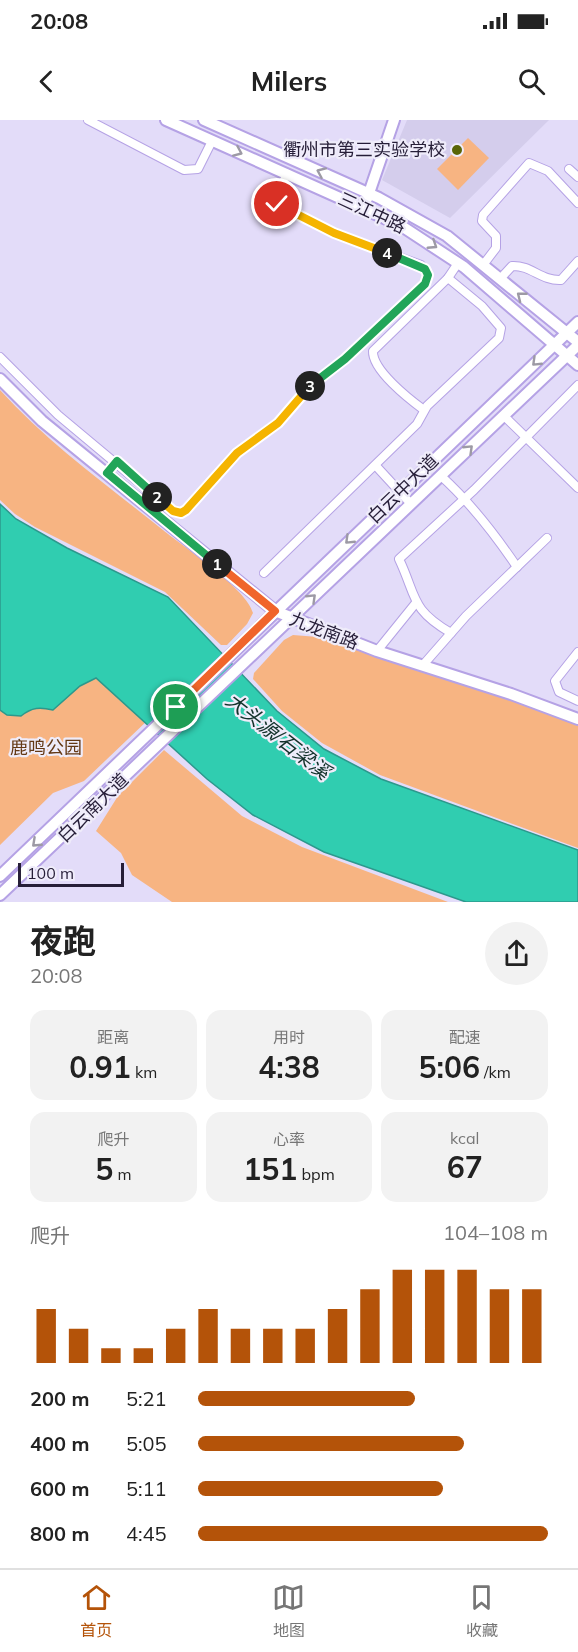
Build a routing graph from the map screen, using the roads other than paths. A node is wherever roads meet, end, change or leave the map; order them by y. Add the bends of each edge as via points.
1 (88, 120) edge
2 (165, 120) edge
3 (204, 120) edge
4 (394, 120) edge
5 (212, 141) junction
6 (569, 169) dead end
7 (288, 174) junction
8 (578, 177) edge
9 (369, 194) junction
10 (578, 203) edge
11 (363, 208) junction
12 (578, 261) edge
13 (458, 263) junction
14 (483, 266) junction
15 (448, 279) junction
16 (500, 279) junction
17 (578, 322) edge
18 (567, 332) junction
19 (555, 344) junction
20 (578, 344) edge
21 (568, 355) junction
22 (0, 357) edge
23 (578, 365) edge
24 (0, 380) edge
25 (578, 385) edge
26 (424, 410) junction
27 (504, 416) junction
28 (526, 438) junction
29 (117, 461) junction
30 (376, 466) junction
31 (107, 473) junction
32 (441, 476) junction
33 (578, 488) edge
34 (400, 492) junction
35 (465, 498) junction
36 (411, 504) junction
37 (547, 538) dead end
38 (517, 567) junction
39 (264, 573) dead end
40 (415, 604) junction
41 (275, 611) junction
42 (291, 618) junction
43 (451, 633) junction
44 (376, 651) junction
45 (578, 652) edge
46 (228, 656) joint
47 (423, 665) junction
48 (239, 667) joint
49 (578, 701) edge
50 (578, 719) edge
51 (0, 876) edge
52 (0, 894) edge

1 - 5 street via 184,170 198,169
2 - 5 main road, 三江中路
9 -> 3 main road, 三江中路
4 - 9 main road
5 -> 7 main road, 三江中路
6 - 8 street
7 - 11 main road, 三江中路
7 - 29 street via 277,191 277,204 334,233 421,265 428,275 425,284 345,359 311,385 278,423 237,453 181,513 173,511
9 - 11 main road
9 - 14 main road, 三江中路 via 447,236
10 - 14 street via 548,171 529,163 483,215 482,221 496,236 496,248
11 -> 13 main road, 三江中路 via 400,225
12 - 16 street via 561,279 548,280 523,265 512,266
13 - 15 street
13 - 19 main road, 三江中路
14 - 16 main road, 三江中路
15 - 26 street via 373,351 372,358 380,369
15 - 26 street via 482,306 501,328 501,334
18 -> 16 main road, 三江中路
17 - 18 main road, 白云中大道
18 - 19 main road, 白云中大道
18 - 20 main road, 三江中路
19 - 21 main road, 三江中路
19 -> 34 main road, 白云中大道
20 - 21 main road, 白云中大道
21 - 23 main road, 三江中路
21 - 27 main road, 白云中大道
22 - 29 street via 58,415
24 - 31 main road, 九龙南路
25 - 28 street
26 - 30 street via 419,422
27 - 28 street
32 -> 27 main road, 白云中大道
28 - 33 street
28 - 35 street
29 - 31 street
30 - 34 street
30 - 39 street
31 - 41 main road, 九龙南路
32 - 35 street
32 - 36 main road, 白云中大道
34 - 36 street
34 -> 41 main road, 白云中大道
35 - 38 street
35 - 40 street via 399,559
42 -> 36 main road, 白云中大道
37 - 38 street
38 - 43 street
40 - 43 street via 435,624
40 - 44 street
41 - 42 main road, 九龙南路
41 - 46 main road, 白云中大道
42 - 44 main road, 九龙南路
42 - 48 main road, 白云中大道
43 - 47 street
44 - 47 main road, 九龙南路
45 - 49 street via 555,681 559,692
46 -> 51 main road, 白云南大道
47 - 50 main road, 九龙南路
48 - 52 main road, 白云南大道

